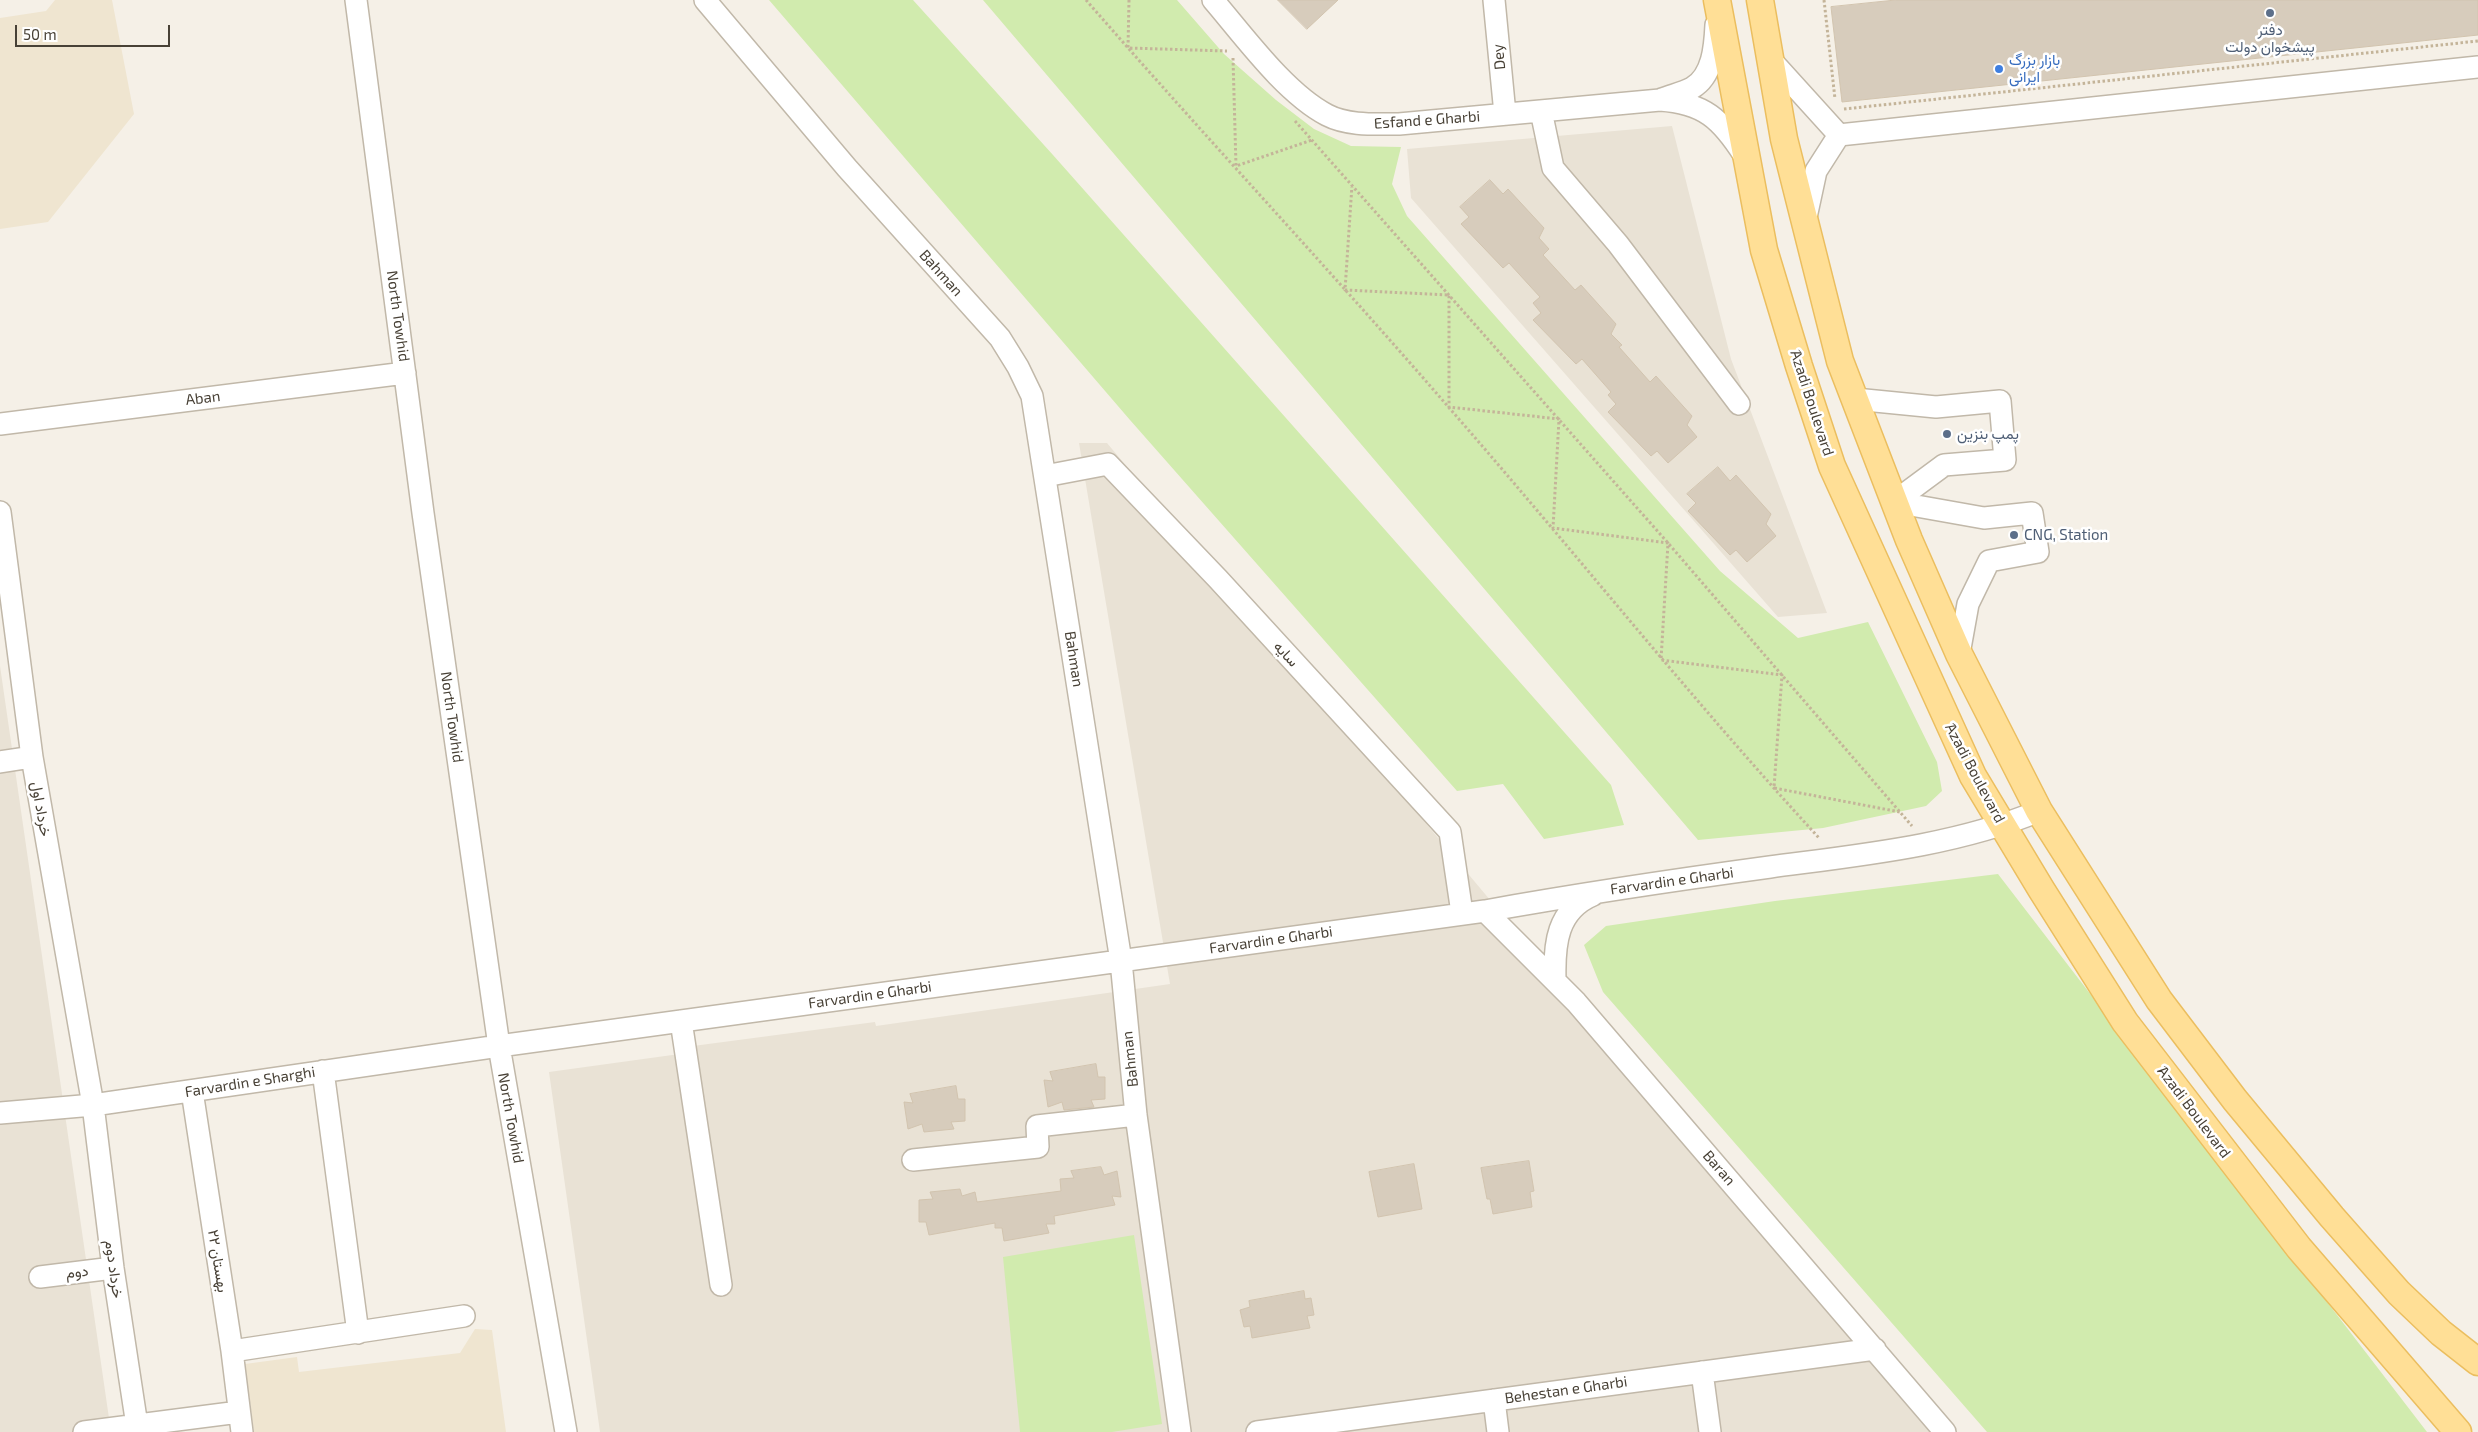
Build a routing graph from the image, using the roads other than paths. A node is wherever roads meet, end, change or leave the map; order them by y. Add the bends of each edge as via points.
1 (356, 0) edge
2 (705, 0) edge
3 (1213, 0) edge
4 (1494, 0) edge
5 (1760, 0) edge
6 (1717, 4) edge
7 (1771, 60) junction
8 (2478, 67) edge
9 (1660, 100) junction
10 (1541, 111) junction
11 (1505, 114) junction
12 (1839, 135) junction
13 (1748, 163) junction
14 (1805, 224) junction
15 (405, 373) junction
16 (1855, 399) junction
17 (1739, 404) dead end
18 (0, 424) edge
19 (1045, 476) junction
20 (1894, 502) junction
21 (0, 512) edge
22 (1960, 654) junction
23 (32, 758) junction
24 (0, 762) edge
25 (2024, 780) junction
26 (1990, 802) junction
27 (2046, 821) junction
28 (2003, 826) junction
29 (2016, 848) junction
30 (1608, 890) junction
31 (1485, 911) junction
32 (1462, 913) junction
33 (1121, 961) junction
34 (1555, 979) junction
35 (682, 1021) junction
36 (499, 1046) junction
37 (323, 1071) junction
38 (192, 1091) junction
39 (93, 1105) junction
40 (0, 1113) edge
41 (1136, 1115) junction
42 (913, 1160) dead end
43 (113, 1268) junction
44 (40, 1277) dead end
45 (721, 1285) dead end
46 (464, 1316) dead end
47 (358, 1333) junction
48 (1876, 1349) junction
49 (232, 1351) junction
50 (2478, 1362) edge
51 (1702, 1372) junction
52 (1494, 1400) junction
53 (241, 1422) edge
54 (138, 1428) edge
55 (84, 1432) edge
56 (566, 1432) edge
57 (1180, 1432) edge
58 (1257, 1432) edge
59 (1498, 1432) edge
60 (1710, 1432) edge
61 (1945, 1432) edge
62 (2458, 1432) edge

1 - 15 street, North Towhid
2 - 19 street, Bahman via 847,168 1000,338 1032,396
3 - 11 street, Esfand e Gharbi via 1288,85 1328,116 1367,124 1399,124
4 - 11 street, Dey
5 - 7 main road
6 - 9 street via 1710,66 1693,88
6 - 13 main road, َAzadi Boulevard
7 - 12 street
7 - 14 main road via 1784,139
8 - 12 street
9 - 10 street, Esfand e Gharbi
9 - 13 street via 1694,105 1707,112 1730,134
10 - 11 street, Esfand e Gharbi
10 - 17 street via 1554,168 1618,244
12 - 14 street via 1816,171
13 - 26 main road, َAzadi Boulevard via 1764,250 1832,466 1973,776
14 - 16 main road via 1840,361
15 - 18 street, Aban
15 - 36 street, North Towhid
16 - 20 main road
16 - 20 street via 1936,407 2000,402 2005,460 1944,465
19 - 32 street, سایه via 1108,464 1218,579 1450,832
19 - 33 street, Bahman
20 - 22 main road
20 - 22 street via 1984,518 2032,512 2038,552 1989,560 1968,604
21 - 23 street, خرداد اول
22 - 25 main road
23 - 24 street
23 - 39 street, خرداد اول
25 - 26 main road via 2018,794 2005,802
25 - 27 main road
26 - 28 main road, َAzadi Boulevard
27 - 28 street, Farvardin e Gharbi
27 - 29 main road via 2038,832
27 - 50 main road via 2159,1000 2235,1100 2398,1292 2441,1333
28 - 29 main road, َAzadi Boulevard
28 - 30 street, Farvardin e Gharbi via 1926,844
29 - 62 main road, َAzadi Boulevard via 2125,1022 2298,1248
30 - 31 street, Farvardin e Gharbi
30 - 34 street via 1573,906 1565,918 1554,954
31 - 32 street, Farvardin e Gharbi
31 - 34 street, ‌‌Baran
32 - 33 street, Farvardin e Gharbi
33 - 35 street, Farvardin e Gharbi
33 - 41 street, Bahman
34 - 48 street, ‌‌Baran
35 - 36 street, Farvardin e Gharbi
35 - 45 street
36 - 37 street, Farvardin e Sharghi
36 - 56 street, North Towhid
37 - 38 street, Farvardin e Sharghi
37 - 47 street
38 - 39 street, Farvardin e Sharghi
38 - 49 street, بهستان ۲۲
39 - 40 street, Farvardin e Sharghi
39 - 43 street, خرداد دوم
41 - 42 street via 1037,1126 1038,1147
41 - 57 street, Bahman
43 - 44 street, دوم
43 - 54 street, خرداد دوم
46 - 47 street
47 - 49 street
48 - 51 street, Behestan e Gharbi
48 - 61 street, ‌‌Baran
49 - 53 street, بهستان ۲۲
51 - 52 street, Behestan e Gharbi
51 - 60 street
52 - 58 street, Behestan e Gharbi
52 - 59 street
53 - 54 street
54 - 55 street

